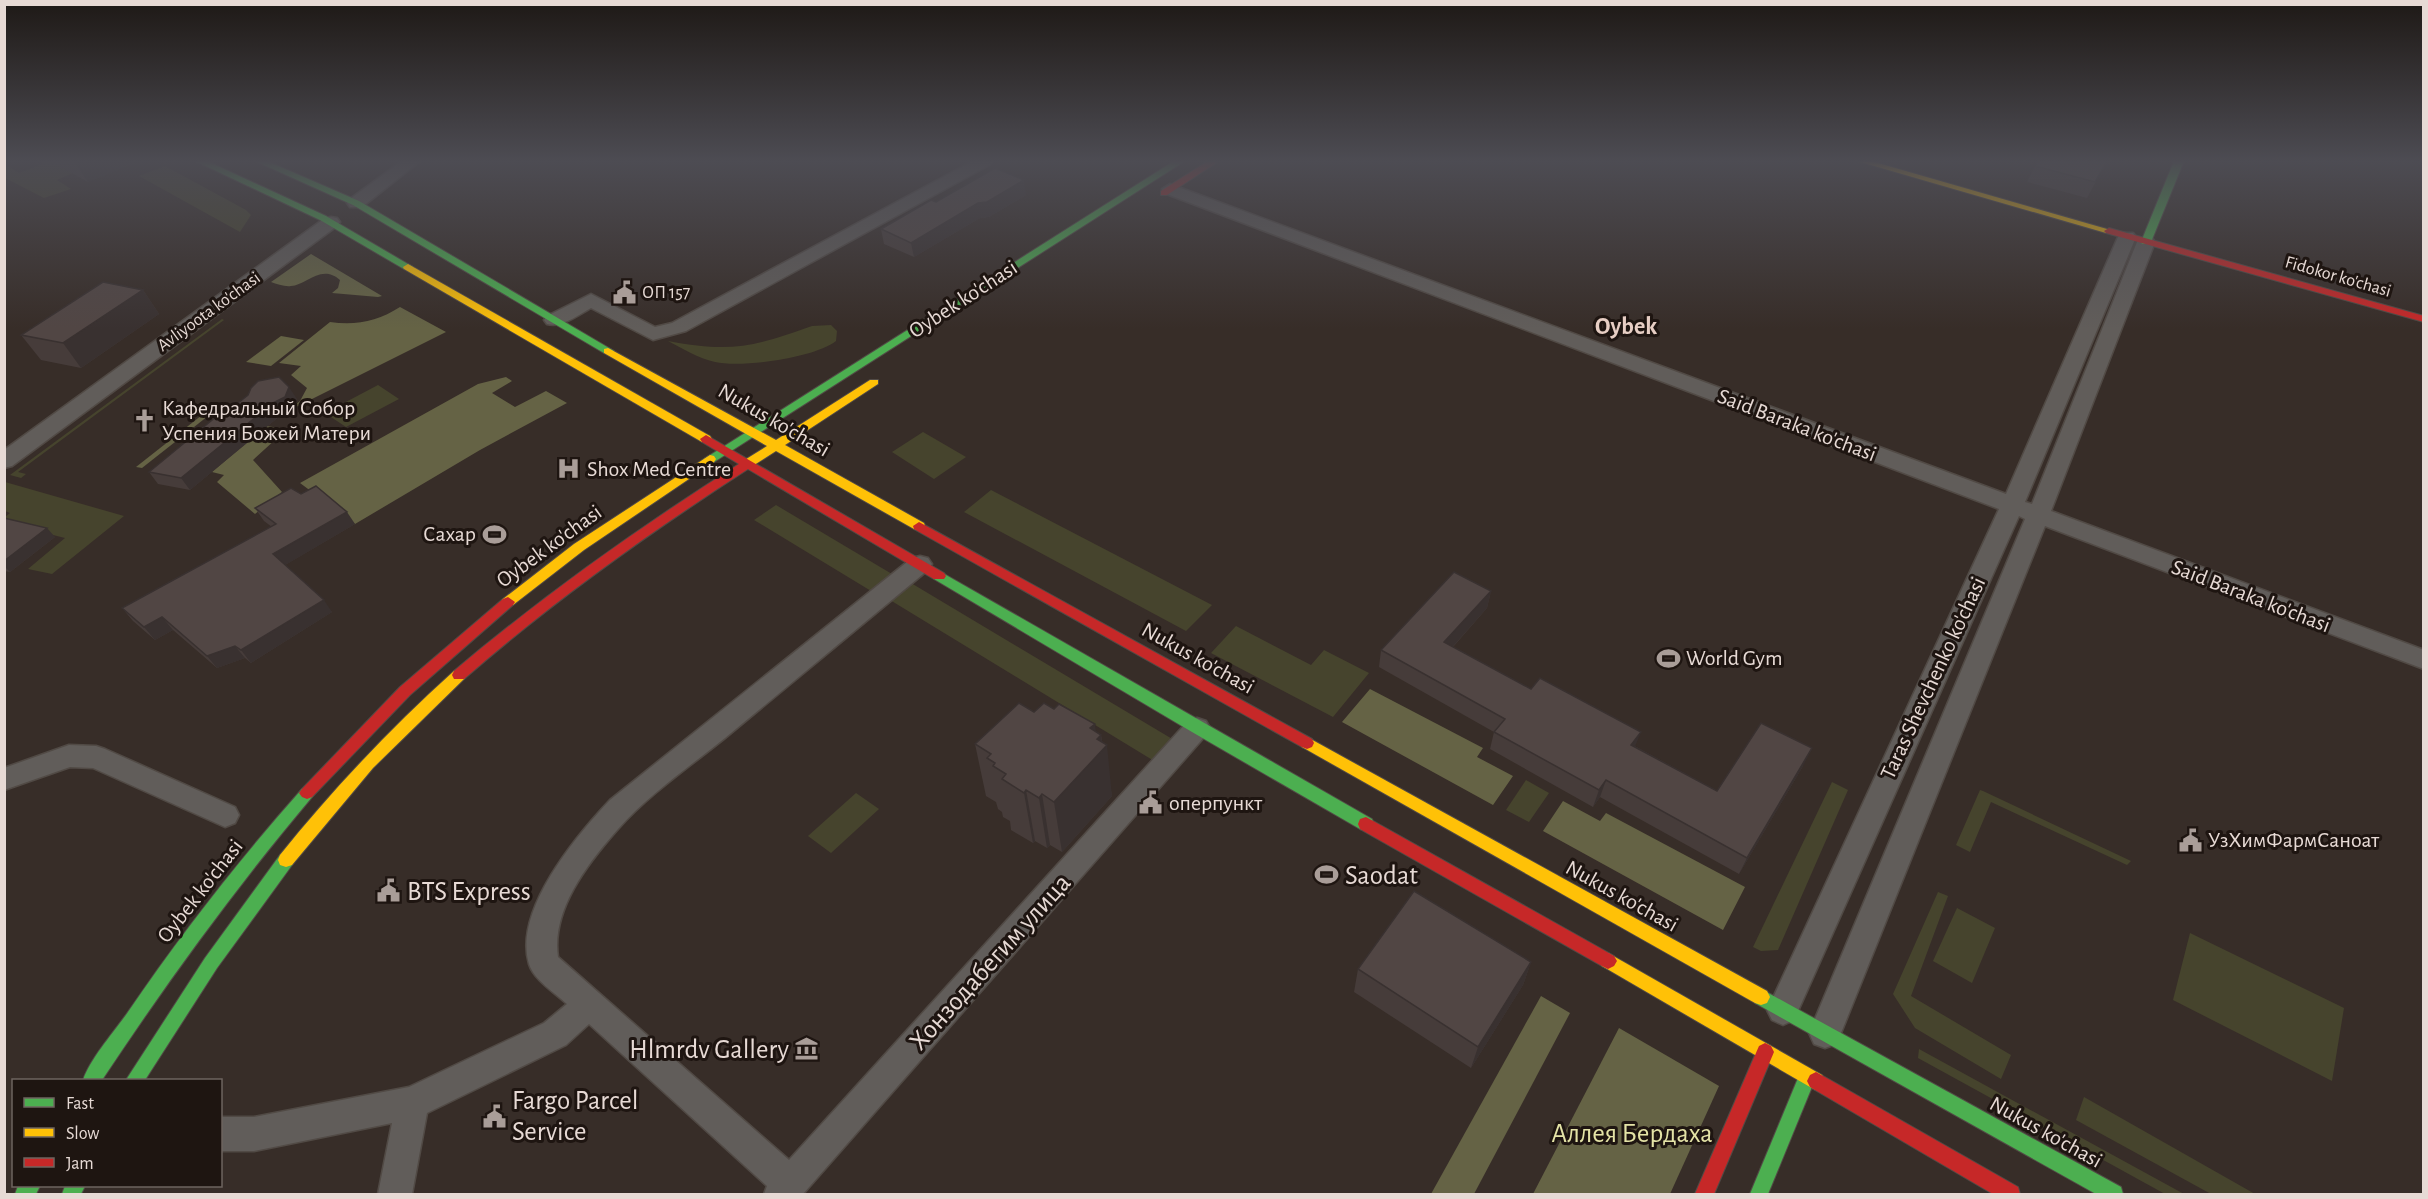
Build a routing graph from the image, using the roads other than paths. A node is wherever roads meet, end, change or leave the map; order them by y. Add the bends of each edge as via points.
1 (320, 217) edge
2 (331, 217) edge
3 (379, 217) edge
4 (882, 217) edge
5 (1092, 217) edge
6 (1244, 217) edge
7 (2080, 217) edge
8 (2086, 217) edge
9 (2147, 217) edge
10 (327, 220) junction
11 (2138, 232) junction
12 (2424, 309) edge
13 (2424, 319) edge
14 (554, 320) junction
15 (889, 372) dead end
16 (753, 432) junction
17 (777, 445) junction
18 (4, 449) edge
19 (724, 450) junction
20 (4, 461) edge
21 (748, 464) junction
22 (2012, 506) junction
23 (2038, 516) junction
24 (920, 564) junction
25 (2424, 660) edge
26 (1197, 728) junction
27 (4, 779) edge
28 (225, 815) dead end
29 (589, 1005) junction
30 (1781, 1015) junction
31 (1823, 1039) junction
32 (1767, 1047) junction
33 (1809, 1072) junction
34 (93, 1079) edge
35 (136, 1079) edge
36 (412, 1103) junction
37 (222, 1134) edge
38 (785, 1189) edge
39 (395, 1194) edge
40 (1704, 1194) edge
41 (1759, 1194) edge
42 (2011, 1194) edge
43 (2114, 1194) edge

1 - 10 main road
2 - 10 main road, Avliyoota ko'chasi
3 - 14 main road, Nukus ko'chasi
4 - 14 street via 679,327 653,334 591,300
5 - 16 main road, Oybek ko'chasi
6 - 22 street, Said Baraka ko'chasi
7 - 11 main road, Fidokor ko'chasi
8 - 11 main road, Fidokor ko'chasi
9 - 11 main road, Taras Shevchenko ko'chasi
10 - 18 street, Avliyoota ko'chasi
10 - 19 main road
10 - 20 street, Avliyoota ko'chasi
11 - 12 main road, Fidokor ko'chasi
11 - 13 main road, Fidokor ko'chasi
11 - 22 street, Taras Shevchenko ko'chasi
11 - 23 street, Taras Shevchenko ko'chasi
14 - 16 main road, Nukus ko'chasi
15 - 17 main road, Oybek ko'chasi
16 - 17 main road, Nukus ko'chasi
16 - 19 main road, Oybek ko'chasi
17 - 21 main road, Oybek ko'chasi
17 - 30 main road, Nukus ko'chasi
19 - 21 main road
19 - 34 main road, Oybek ko'chasi via 526,587 396,699 287,815 216,902
21 - 24 main road
21 - 35 main road, Oybek ko'chasi via 533,613 447,685 385,745 317,821 249,907
22 - 23 street, Said Baraka ko'chasi
22 - 30 street, Taras Shevchenko ko'chasi
23 - 25 street, Said Baraka ko'chasi
23 - 31 street, Taras Shevchenko ko'chasi
24 - 26 main road
24 - 29 street via 600,828 563,884 540,941 544,964
26 - 32 main road
26 - 38 street, Хонзодабегим улица
27 - 28 street via 69,756 96,757
29 - 36 street via 555,1034
29 - 38 street
30 - 31 main road, Nukus ko'chasi
31 - 43 main road, Nukus ko'chasi
32 - 33 main road
32 - 40 main road
33 - 41 main road
33 - 42 main road
36 - 37 street via 254,1134
36 - 39 street

